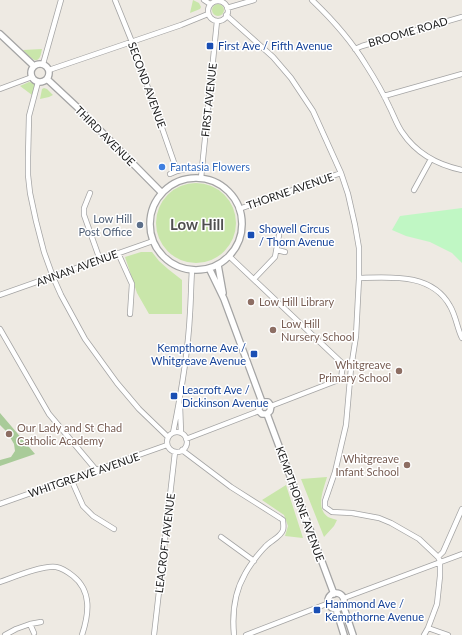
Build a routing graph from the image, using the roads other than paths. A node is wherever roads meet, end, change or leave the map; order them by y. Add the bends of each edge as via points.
1 (61, 0) edge
2 (115, 0) edge
3 (204, 0) edge
4 (254, 0) edge
5 (312, 0) edge
6 (218, 1) edge
7 (210, 4) junction
8 (227, 8) junction
9 (208, 14) junction
10 (226, 15) junction
11 (462, 17) edge
12 (217, 21) junction
13 (0, 34) edge
14 (132, 42) junction
15 (355, 49) junction
16 (43, 64) junction
17 (34, 66) junction
18 (49, 70) junction
19 (462, 74) edge
20 (32, 77) junction
21 (47, 80) junction
22 (38, 82) junction
23 (0, 89) edge
24 (384, 96) junction
25 (431, 160) junction
26 (185, 169) dead end
27 (462, 170) edge
28 (178, 171) junction
29 (341, 173) junction
30 (170, 174) dead end
31 (201, 178) junction
32 (414, 190) dead end
33 (90, 193) dead end
34 (162, 193) junction
35 (239, 209) junction
36 (280, 235) dead end
37 (153, 241) junction
38 (277, 250) junction
39 (285, 252) dead end
40 (118, 254) junction
41 (229, 256) junction
42 (100, 260) junction
43 (218, 265) junction
44 (209, 268) junction
45 (192, 270) junction
46 (53, 277) junction
47 (359, 278) junction
48 (254, 279) junction
49 (0, 295) edge
50 (224, 299) junction
51 (130, 314) dead end
52 (0, 329) edge
53 (462, 338) edge
54 (343, 364) junction
55 (351, 368) junction
56 (350, 379) junction
57 (341, 380) junction
58 (180, 397) junction
59 (262, 402) junction
60 (271, 406) junction
61 (259, 411) junction
62 (267, 414) junction
63 (173, 433) junction
64 (181, 433) junction
65 (168, 437) junction
66 (186, 439) junction
67 (168, 445) junction
68 (182, 450) junction
69 (175, 452) junction
70 (97, 471) junction
71 (71, 479) junction
72 (0, 504) edge
73 (462, 509) edge
74 (114, 529) dead end
75 (221, 537) dead end
76 (462, 554) edge
77 (439, 559) junction
78 (254, 561) junction
79 (0, 582) edge
80 (334, 594) junction
81 (344, 598) junction
82 (328, 603) junction
83 (343, 605) junction
84 (336, 609) junction
85 (42, 622) dead end
86 (30, 624) junction
87 (428, 628) junction
88 (34, 633) dead end
89 (5, 635) edge
90 (82, 635) edge
91 (154, 635) edge
92 (234, 635) edge
93 (246, 635) edge
94 (344, 635) edge
95 (353, 635) edge
96 (424, 635) edge
97 (448, 635) edge

1 - 16 street
2 - 14 street, SECOND AVENUE
3 - 7 street
4 - 8 street
5 - 15 street via 341,29
6 - 7 street
6 - 8 street
7 - 9 street
8 - 10 street
9 - 12 street
9 - 14 street
10 - 12 street
10 - 29 street via 274,57 291,78 313,111
11 - 15 street, BROOME ROAD
12 - 31 street, FIRST AVENUE
13 - 17 street
14 - 18 street
14 - 28 street, SECOND AVENUE
15 - 24 street
16 - 17 street
16 - 18 street
17 - 20 street via 31,71
18 - 21 street
19 - 24 street
20 - 22 street
20 - 23 street
21 - 22 street
21 - 34 street, THIRD AVENUE
22 - 46 street via 29,116 28,175 36,221
24 - 25 street via 401,131 413,146
25 - 27 street
25 - 32 street
26 - 28 street
28 - 30 street
29 - 35 street, THORNE AVENUE
29 - 47 street via 359,248
31 - 34 street via 190,178 172,184
31 - 35 street via 216,182 227,190
33 - 42 street via 84,215
34 - 37 street via 151,213
35 - 41 street via 242,231 238,244
36 - 38 street
37 - 40 street, ANNAN AVENUE
37 - 45 street via 170,262
38 - 39 street
38 - 48 street via 273,260
40 - 42 street, ANNAN AVENUE
40 - 51 street via 132,284
41 - 43 street
41 - 48 street
42 - 46 street, ANNAN AVENUE
43 - 44 street
43 - 50 street
44 - 45 street
44 - 50 street
45 - 58 street via 190,314
46 - 49 street, ANNAN AVENUE
46 - 65 street via 85,339 134,404
47 - 53 street via 409,278 431,286 451,307
47 - 55 street via 356,336
48 - 54 street
50 - 59 street
52 - 70 street via 50,414
54 - 55 street
54 - 57 street
55 - 56 street
56 - 57 street
56 - 77 street via 346,425 325,507 332,512 364,515 391,523 419,539
57 - 60 street
58 - 63 street
58 - 64 street
59 - 60 street via 268,402
59 - 61 street
60 - 62 street
61 - 62 street
61 - 66 street
62 - 80 street, KEMPTHORNE AVENUE
63 - 64 street
63 - 65 street
64 - 66 street
65 - 67 street
66 - 68 street via 186,446
67 - 69 street via 170,450
67 - 70 street, WHITGREAVE AVENUE
68 - 69 street
68 - 78 street via 231,487 283,520 280,534 264,547
69 - 91 street, LEACROFT AVENUE
70 - 71 street, WHITGREAVE AVENUE
71 - 72 street, WHITGREAVE AVENUE
71 - 74 street via 83,506 93,516
73 - 77 street
75 - 78 street
76 - 77 street
77 - 81 street
77 - 87 street via 437,604
78 - 92 street via 245,573 235,600
79 - 90 street via 41,569 56,567 68,572 83,587 87,599
80 - 81 street
80 - 82 street via 330,596
81 - 83 street
82 - 84 street
82 - 93 street
83 - 84 street
83 - 95 street
84 - 94 street
85 - 86 street
86 - 88 street
86 - 89 street
87 - 96 street
87 - 97 street

